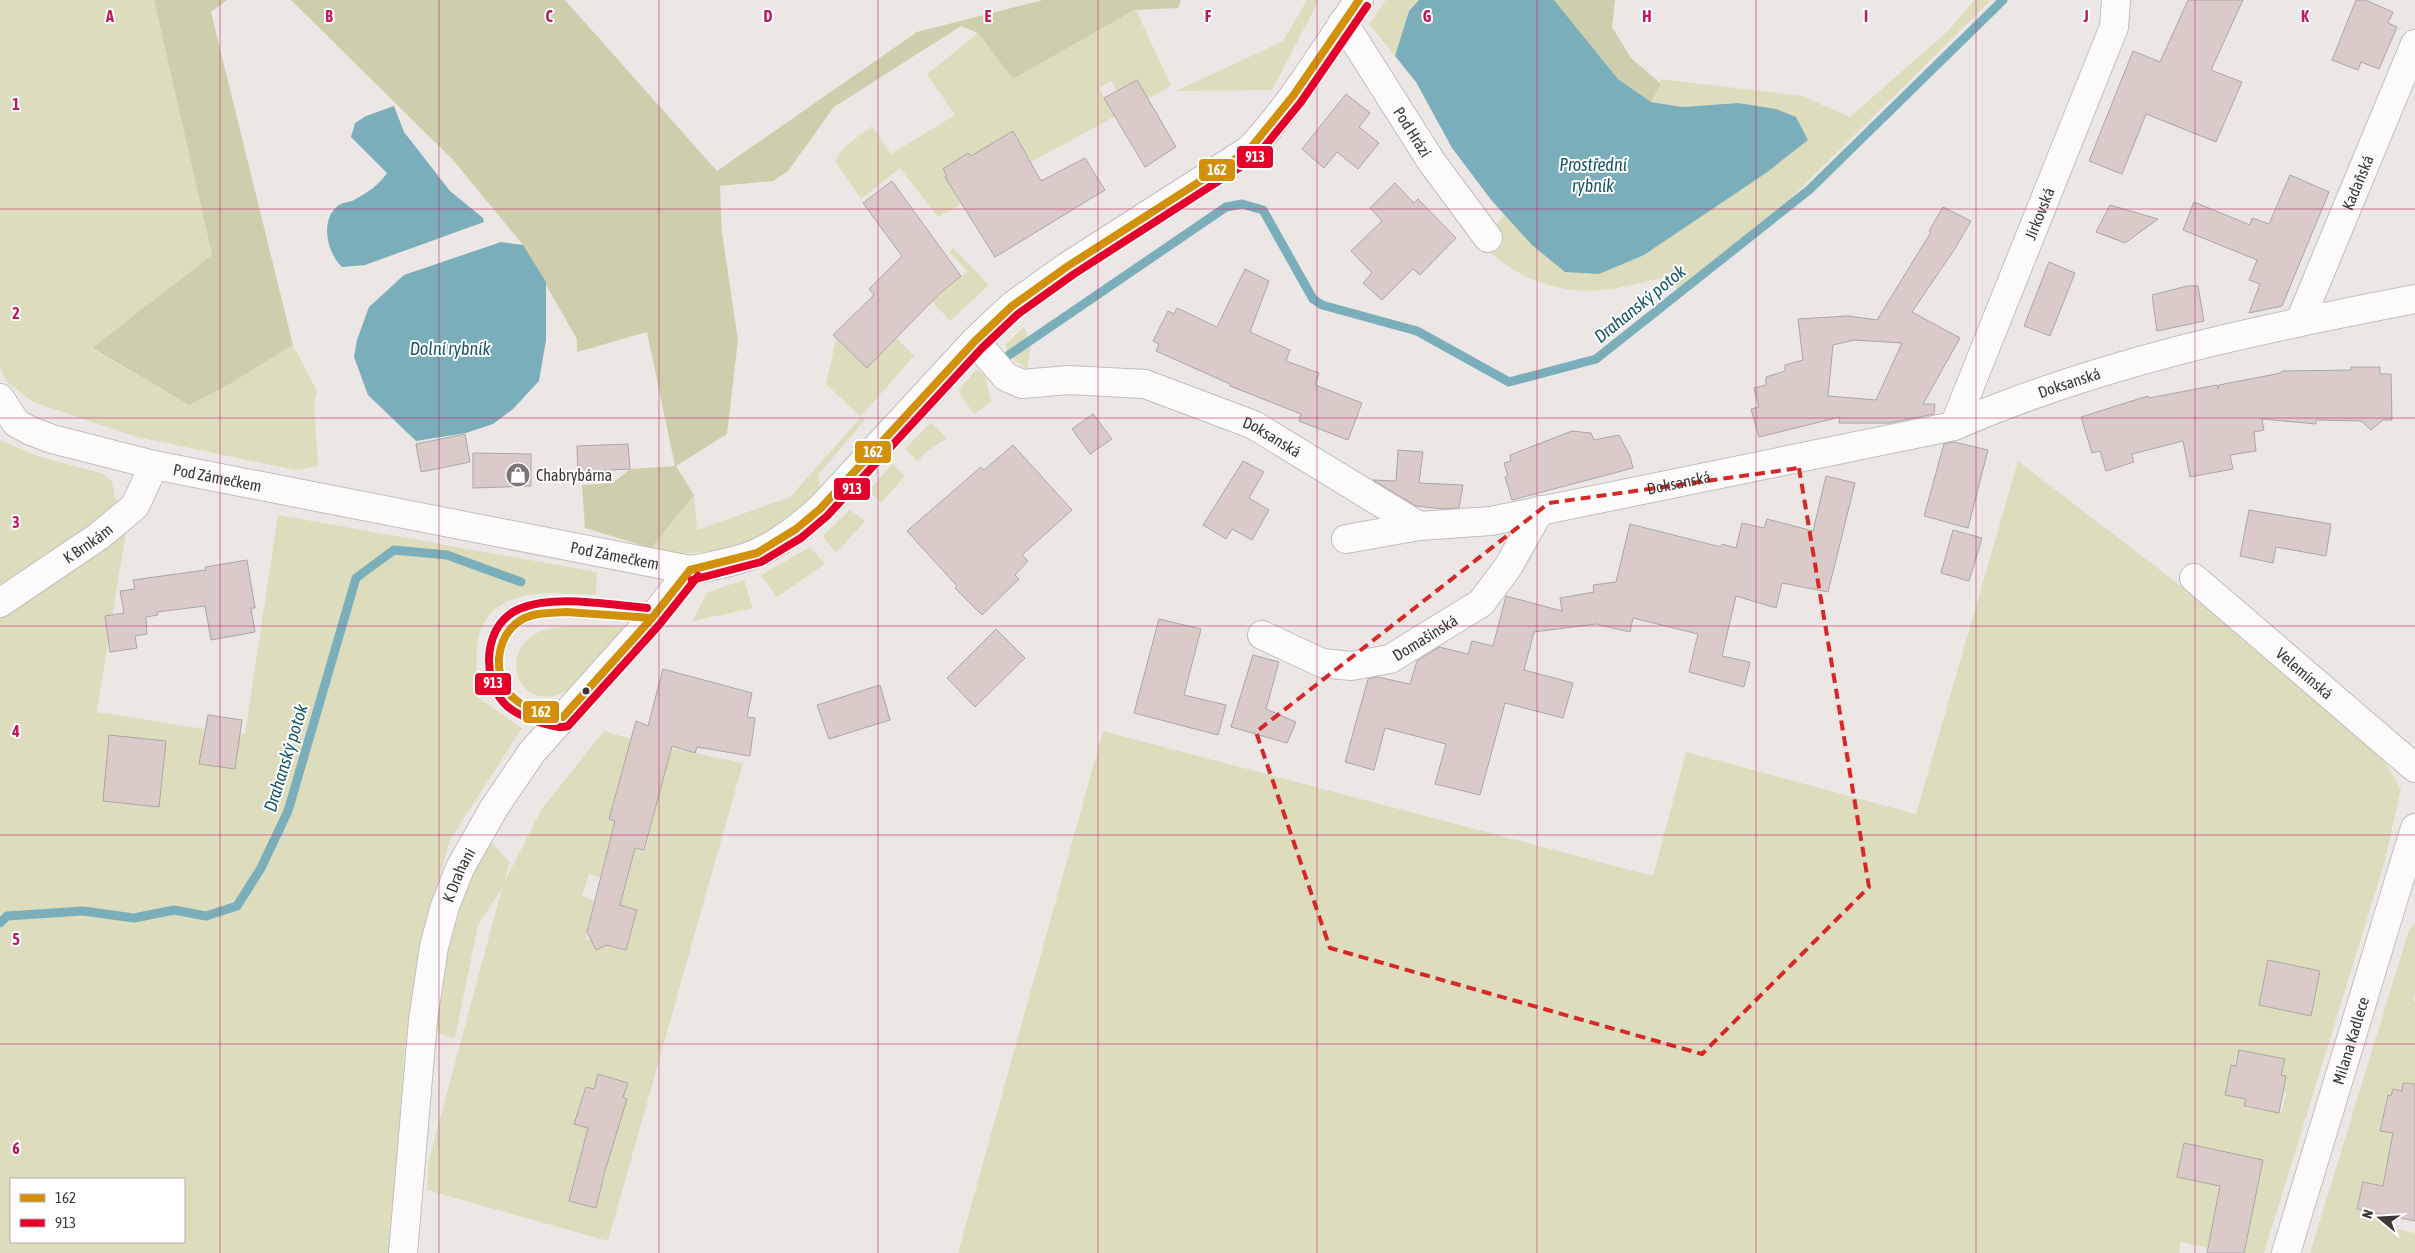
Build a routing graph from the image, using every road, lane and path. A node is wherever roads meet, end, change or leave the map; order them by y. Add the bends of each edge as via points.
1 (1359, 0) edge
2 (2116, 0) edge
3 (1343, 22) junction
4 (2415, 44) edge
5 (1488, 238) dead end
6 (2415, 299) edge
7 (2300, 321) junction
8 (975, 341) junction
9 (0, 398) edge
10 (1954, 426) junction
11 (154, 465) junction
12 (1540, 510) junction
13 (1419, 526) junction
14 (1346, 539) dead end
15 (690, 570) junction
16 (2194, 578) dead end
17 (0, 603) edge
18 (1262, 635) dead end
19 (2415, 768) edge
20 (2415, 828) edge
21 (2406, 894) edge
22 (403, 1253) edge
23 (2286, 1253) edge

1 - 3 street, Pod Zámečkem
2 - 10 street, Jirkovská via 2114,26
3 - 5 street, Pod Hrází via 1431,161
3 - 8 street, Pod Zámečkem via 1304,83 1249,150 1068,266 1012,306
4 - 7 street, Kadaňská
6 - 7 street, Doksanská
7 - 10 street, Doksanská via 2116,366
8 - 13 street, Doksanská via 1006,377 1022,384 1069,380 1145,384 1254,425
8 - 15 street, Pod Zámečkem via 820,509 796,530 757,553
9 - 11 street, Pod Zámečkem via 16,422 31,432
10 - 12 street, Doksanská
11 - 15 street, Pod Zámečkem
11 - 17 street, K Brnkám via 135,506 99,536
12 - 13 street, Doksanská via 1491,520
12 - 18 street, Domašínská via 1508,568 1481,603 1390,659 1351,666 1322,663
13 - 14 street
15 - 22 street, K Drahani via 652,618 532,752 494,808 460,868 434,947 425,1011
16 - 19 street, Velemínská
20 - 21 street, Milana Kadlece
21 - 23 street, Milana Kadlece

